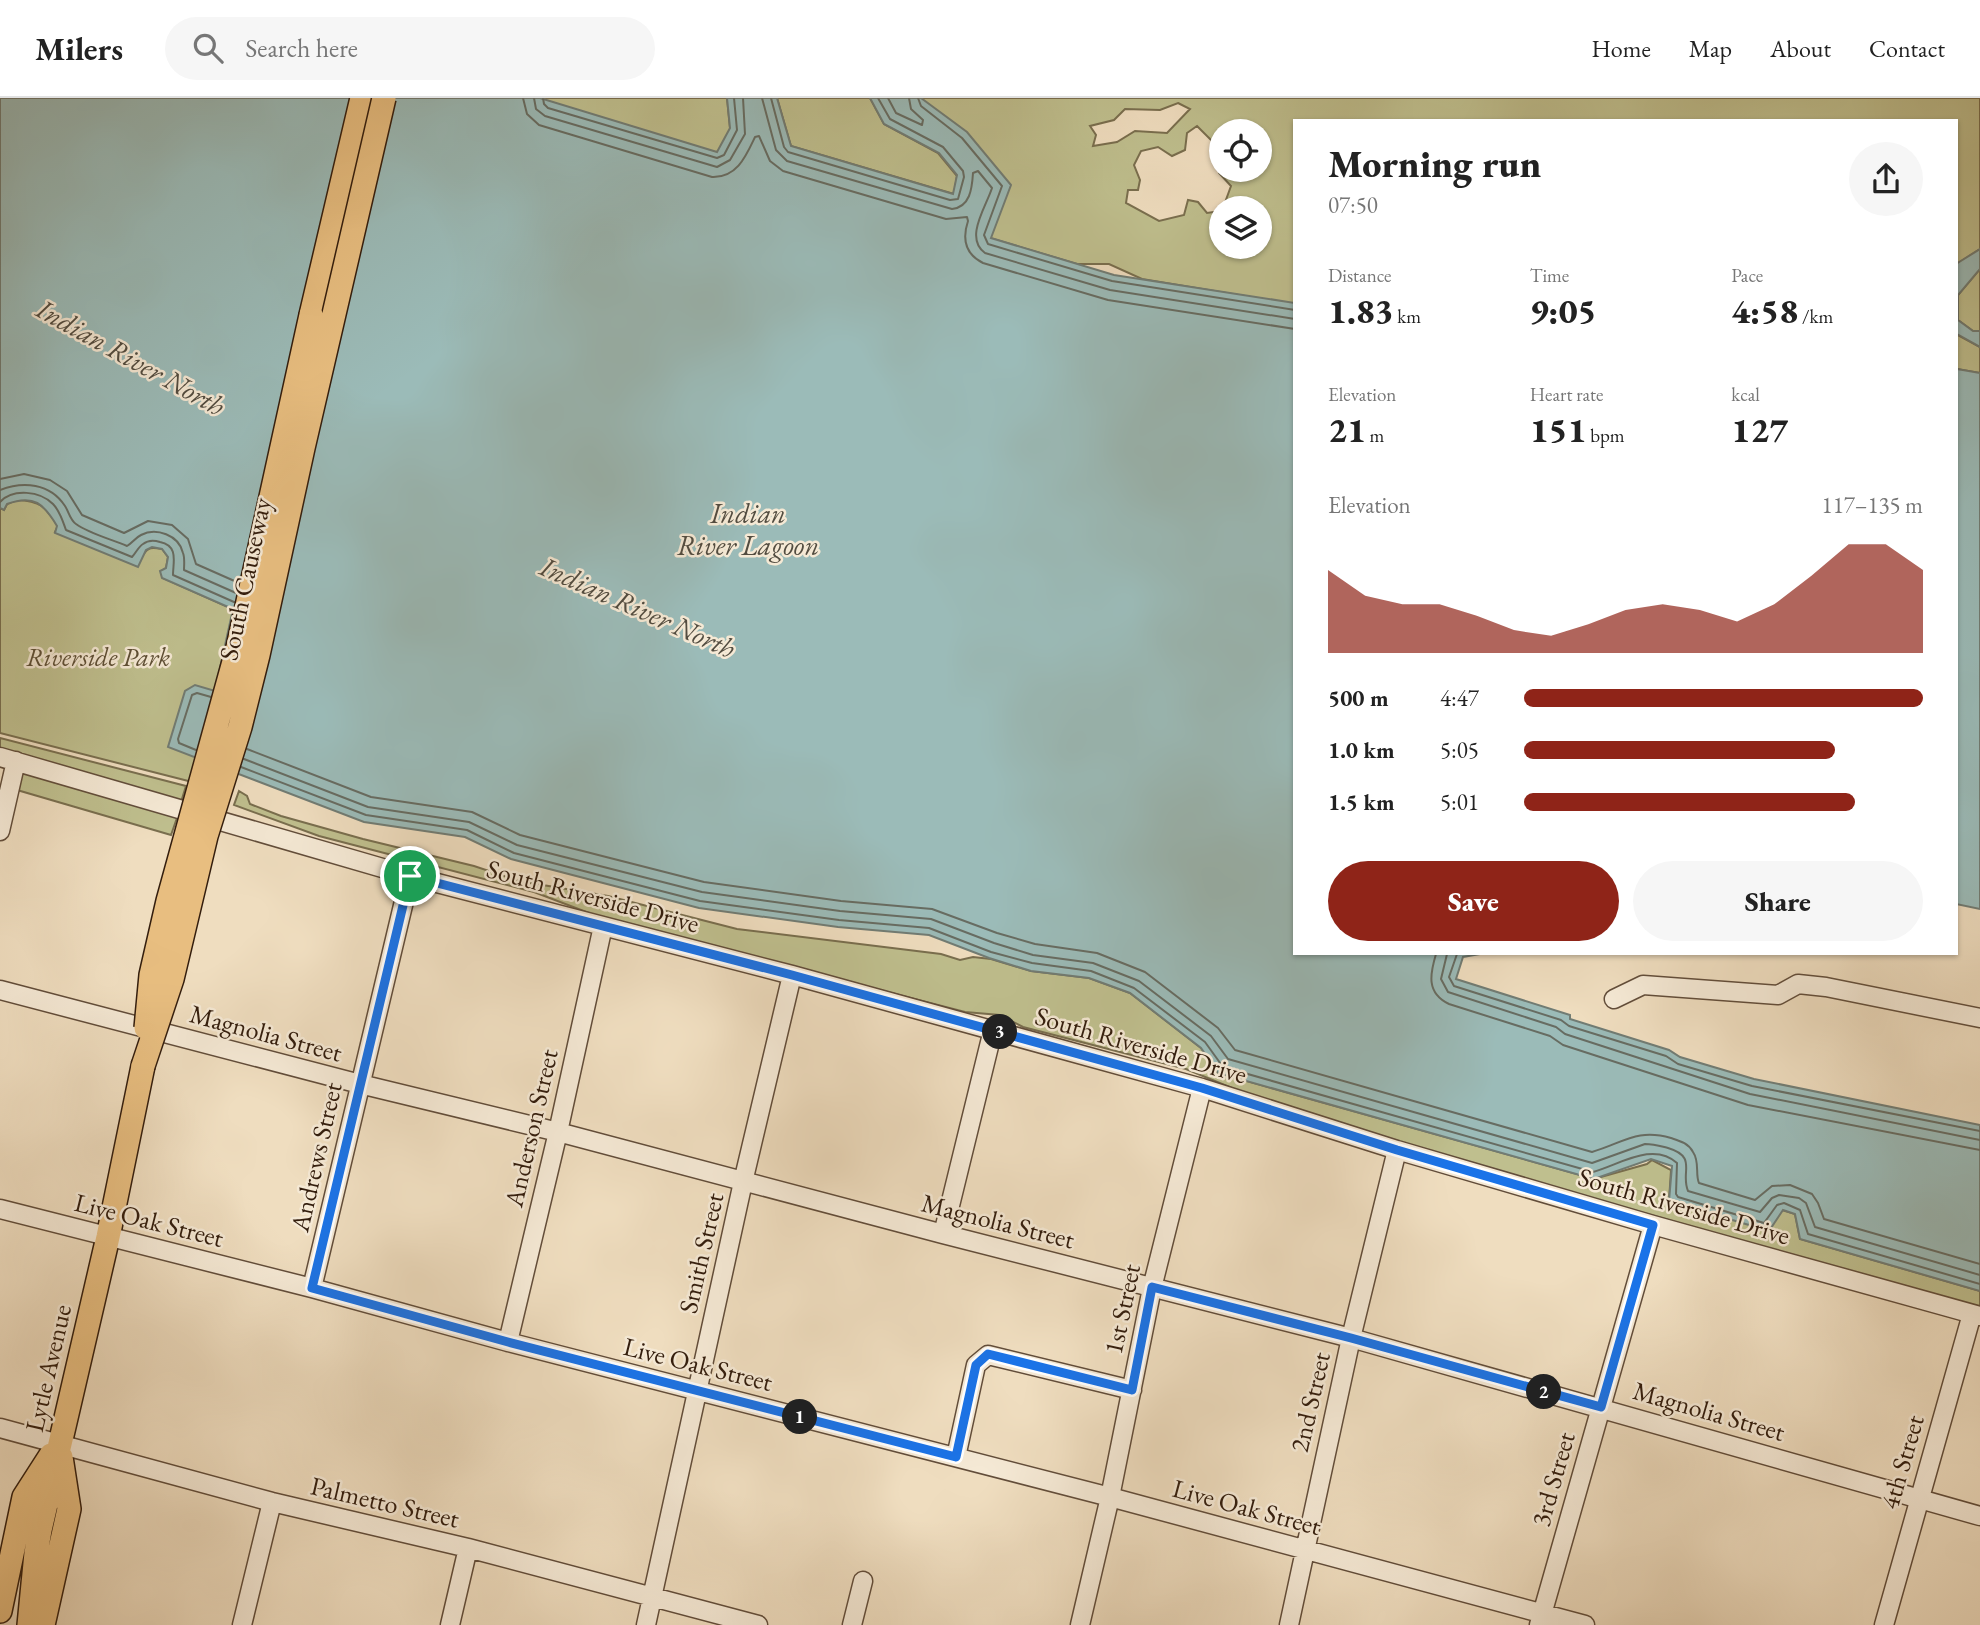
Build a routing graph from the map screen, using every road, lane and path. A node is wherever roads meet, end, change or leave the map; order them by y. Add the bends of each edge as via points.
1 (362, 98) edge
2 (384, 98) edge
3 (8, 759) edge
4 (0, 831) edge
5 (410, 876) junction
6 (603, 926) junction
7 (792, 975) junction
8 (0, 990) edge
9 (1614, 999) dead end
10 (1980, 1018) edge
11 (993, 1030) junction
12 (143, 1066) junction
13 (360, 1084) junction
14 (1202, 1088) junction
15 (558, 1132) junction
16 (1397, 1150) junction
17 (743, 1182) junction
18 (0, 1209) edge
19 (1653, 1225) junction
20 (943, 1234) junction
21 (108, 1237) junction
22 (1152, 1287) junction
23 (312, 1288) junction
24 (1976, 1315) edge
25 (1351, 1338) junction
26 (508, 1342) junction
27 (1132, 1390) junction
28 (697, 1391) junction
29 (1601, 1407) junction
30 (0, 1428) edge
31 (59, 1444) junction
32 (956, 1457) junction
33 (1110, 1497) junction
34 (1918, 1499) junction
35 (272, 1502) junction
36 (1980, 1516) edge
37 (468, 1548) junction
38 (1304, 1549) junction
39 (36, 1553) junction
40 (863, 1581) dead end
41 (653, 1598) junction
42 (0, 1611) edge
43 (1540, 1619) edge
44 (10, 1625) edge
45 (30, 1625) edge
46 (43, 1625) edge
47 (242, 1625) edge
48 (450, 1625) edge
49 (646, 1625) edge
50 (758, 1625) edge
51 (852, 1625) edge
52 (1080, 1625) edge
53 (1289, 1625) edge
54 (1585, 1625) edge
55 (1884, 1625) edge

1 - 12 main road, South Causeway, bridge via 238,647 151,975
2 - 12 main road, South Causeway, bridge via 258,656 200,859 172,979
3 - 4 street
3 - 5 street, South Riverside Drive
5 - 6 street, South Riverside Drive
5 - 13 street, Andrews Street
6 - 7 street, South Riverside Drive
6 - 15 street, Anderson Street
7 - 11 street, South Riverside Drive
7 - 17 street, Smith Street
8 - 13 street, Magnolia Street
9 - 10 street via 1643,985 1778,995 1798,984
11 - 14 street, South Riverside Drive
11 - 20 street
12 - 21 main road, South Causeway
13 - 15 street, Magnolia Street
13 - 23 street, Andrews Street
14 - 16 street, South Riverside Drive
14 - 22 street, 1st Street
15 - 17 street, Magnolia Street
15 - 26 street, Anderson Street
16 - 19 street, South Riverside Drive
16 - 25 street, 2nd Street
17 - 20 street, Magnolia Street
17 - 28 street, Smith Street
18 - 21 street, Live Oak Street
19 - 24 street, South Riverside Drive
19 - 29 street, 3rd Street
20 - 22 street, Magnolia Street
21 - 23 street, Live Oak Street
21 - 31 main road, Lytle Avenue
22 - 25 street, Magnolia Street
22 - 27 street, 1st Street
23 - 26 street, Live Oak Street
24 - 34 street, 4th Street
25 - 29 street, Magnolia Street
25 - 38 street, 2nd Street
26 - 28 street, Live Oak Street
27 - 32 street via 988,1354 976,1365
27 - 33 street, 1st Street
28 - 32 street, Live Oak Street
28 - 41 street, Smith Street
29 - 34 street, Magnolia Street
29 - 43 street, 3rd Street
30 - 31 street, Palmetto Street
31 - 35 street, Palmetto Street
31 - 39 main road, Lytle Avenue
31 - 42 main road via 24,1497
31 - 46 main road via 69,1509
32 - 33 street, Live Oak Street
33 - 38 street, Live Oak Street
33 - 52 street, 1st Street
34 - 36 street, Magnolia Street
34 - 55 street, 4th Street
35 - 37 street, Palmetto Street
35 - 47 street
37 - 41 street, Palmetto Street
37 - 48 street
38 - 43 street, Live Oak Street
38 - 53 street, 2nd Street
39 - 44 main road, Lytle Avenue
39 - 45 main road, Lytle Avenue
40 - 51 street
41 - 49 street, Smith Street
41 - 50 street, Palmetto Street
43 - 54 street, Live Oak Street

